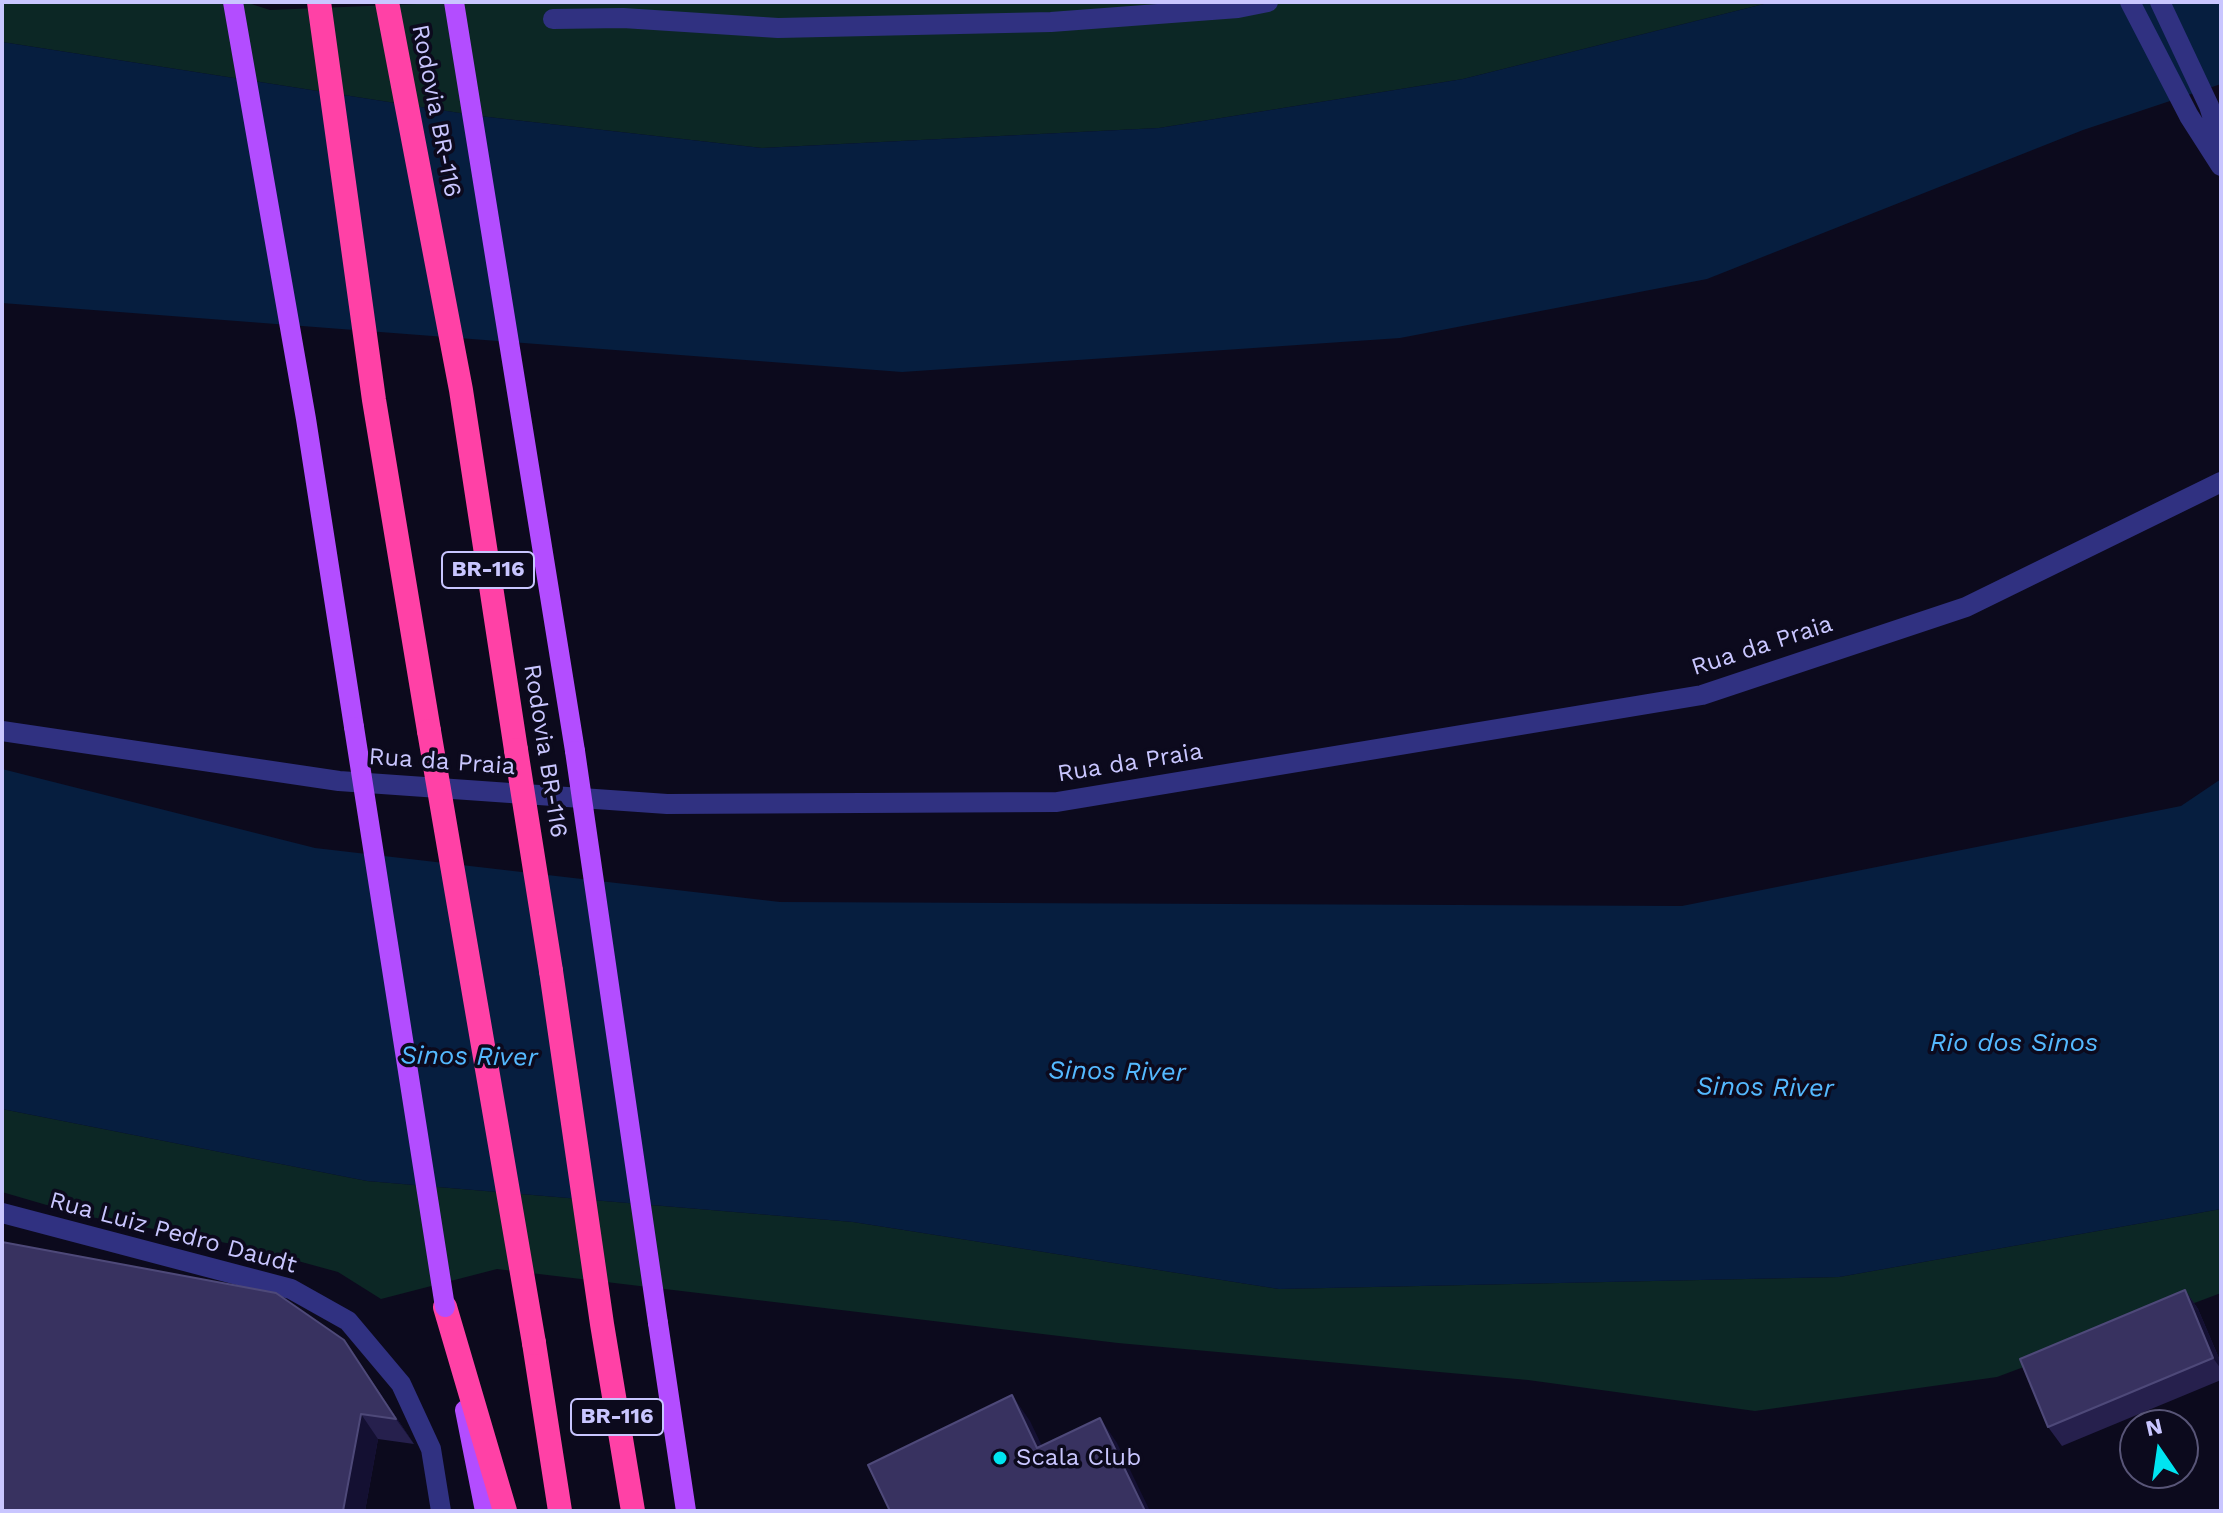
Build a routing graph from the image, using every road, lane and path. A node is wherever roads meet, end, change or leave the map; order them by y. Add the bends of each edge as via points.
1 (233, 2) edge
2 (319, 2) edge
3 (387, 2) edge
4 (454, 2) edge
5 (1268, 2) edge
6 (2130, 2) edge
7 (2160, 2) edge
8 (553, 19) dead end
9 (2221, 144) edge
10 (2221, 166) edge
11 (2221, 482) edge
12 (2, 731) edge
13 (2, 1213) edge
14 (445, 1307) junction
15 (441, 1511) edge
16 (485, 1511) edge
17 (505, 1511) edge
18 (560, 1511) edge
19 (633, 1511) edge
20 (686, 1511) edge

1 - 14 main road, bridge via 306,419
2 - 18 highway, BR-116, bridge via 374,400
3 - 19 highway, Rodovia BR-116 / BR-116, bridge via 461,390
4 - 20 main road, bridge via 575,751
5 - 8 street via 1051,22 778,28
6 - 10 street
7 - 9 street
11 - 12 street, Rua da Praia via 1966,607 1702,695 1057,802 652,803 339,781
13 - 15 street, Rua Luiz Pedro Daudt via 291,1289 348,1321 401,1384 431,1449
14 - 16 main road
14 - 17 highway

